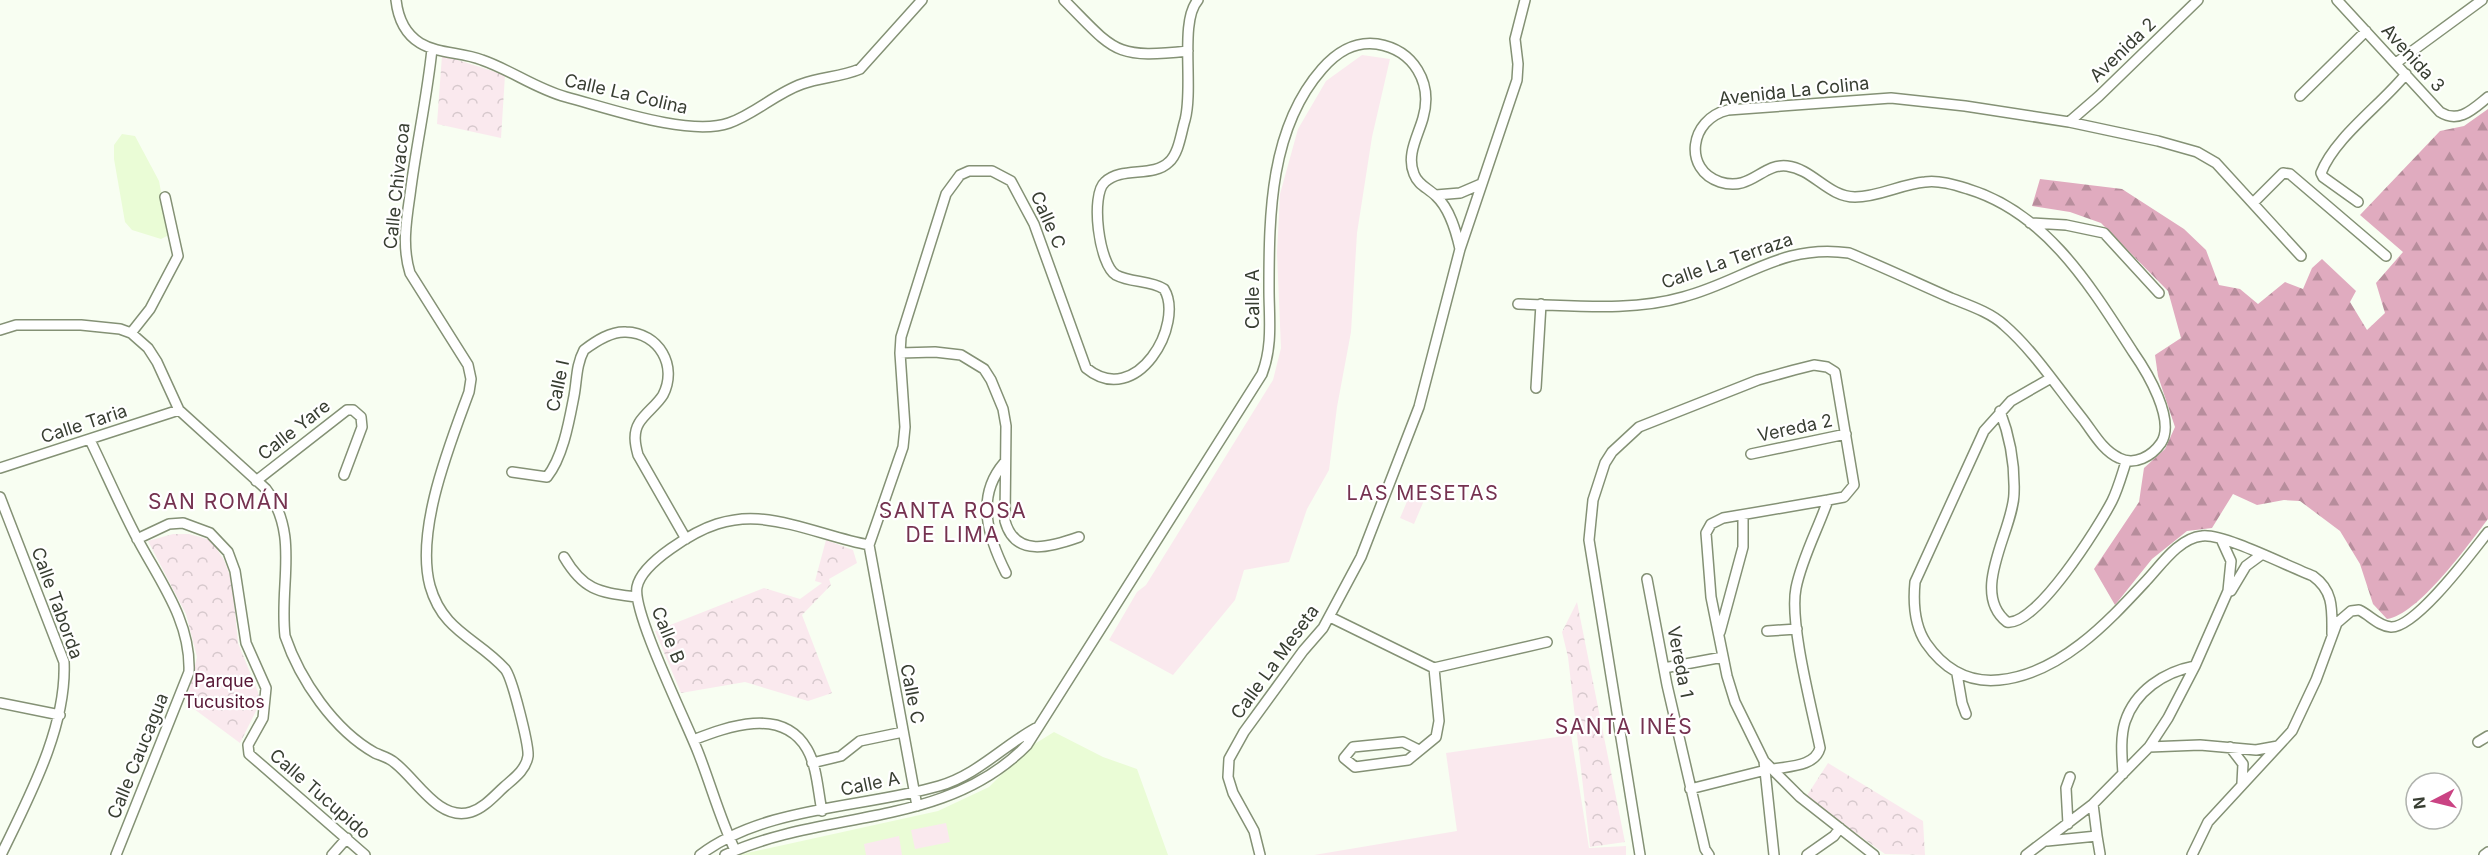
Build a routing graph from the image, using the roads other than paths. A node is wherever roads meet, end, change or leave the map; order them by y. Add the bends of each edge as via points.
1 (396, 0) edge
2 (922, 0) edge
3 (1064, 0) edge
4 (1198, 0) edge
5 (1525, 0) edge
6 (2198, 0) edge
7 (2482, 0) edge
8 (2339, 1) edge
9 (2366, 31) junction
10 (432, 49) junction
11 (1188, 51) junction
12 (2396, 63) junction
13 (2406, 74) junction
14 (2300, 96) dead end
15 (2488, 97) edge
16 (2068, 122) junction
17 (1481, 184) junction
18 (1436, 195) junction
19 (165, 197) dead end
20 (2358, 202) dead end
21 (2253, 203) junction
22 (2030, 223) junction
23 (1460, 249) junction
24 (2301, 256) dead end
25 (2386, 256) dead end
26 (2159, 293) dead end
27 (1518, 304) dead end
28 (1541, 304) junction
29 (0, 330) edge
30 (131, 333) junction
31 (900, 353) junction
32 (2051, 378) junction
33 (1536, 388) dead end
34 (179, 411) junction
35 (2000, 411) junction
36 (1846, 434) junction
37 (90, 440) junction
38 (1751, 454) dead end
39 (1004, 462) junction
40 (2126, 462) junction
41 (0, 468) edge
42 (512, 472) dead end
43 (344, 475) dead end
44 (256, 481) junction
45 (0, 497) edge
46 (1828, 500) junction
47 (1743, 515) junction
48 (2488, 532) edge
49 (1079, 537) dead end
50 (686, 538) junction
51 (137, 539) junction
52 (2222, 539) junction
53 (869, 545) junction
54 (2261, 555) junction
55 (564, 557) dead end
56 (1006, 573) dead end
57 (1647, 579) dead end
58 (636, 597) junction
59 (2225, 599) junction
60 (1330, 617) junction
61 (1797, 629) junction
62 (1767, 631) dead end
63 (2332, 634) junction
64 (1720, 635) junction
65 (1547, 642) dead end
66 (1723, 657) junction
67 (2195, 666) junction
68 (1434, 668) junction
69 (1664, 668) junction
70 (1957, 674) junction
71 (0, 703) edge
72 (1966, 714) dead end
73 (60, 715) junction
74 (1038, 727) junction
75 (903, 732) junction
76 (2488, 736) edge
77 (693, 740) junction
78 (2478, 742) dead end
79 (2281, 745) junction
80 (2150, 747) junction
81 (2230, 747) junction
82 (1417, 749) junction
83 (812, 763) junction
84 (1768, 767) junction
85 (2123, 774) junction
86 (2070, 777) dead end
87 (2242, 783) junction
88 (1690, 789) junction
89 (914, 792) junction
90 (2093, 804) junction
91 (917, 806) junction
92 (822, 811) junction
93 (2068, 824) junction
94 (1840, 828) junction
95 (2097, 836) junction
96 (729, 837) junction
97 (347, 838) junction
98 (2048, 841) junction
99 (735, 850) junction
100 (2488, 852) edge
101 (1, 855) edge
102 (116, 855) edge
103 (332, 855) edge
104 (364, 855) edge
105 (700, 855) edge
106 (725, 855) edge
107 (1260, 855) edge
108 (1640, 855) edge
109 (1709, 855) edge
110 (1774, 855) edge
111 (1807, 855) edge
112 (1874, 855) edge
113 (2026, 855) edge
114 (2100, 855) edge
115 (2192, 855) edge
116 (2484, 855) edge

1 - 10 street via 403,27
2 - 10 street, Calle La Colina via 860,69 804,83 746,116 710,127 681,126 548,92 481,59
3 - 11 street via 1106,43 1119,50 1150,55
4 - 11 street via 1190,16
5 - 17 street via 1515,39 1517,80
6 - 16 street, Avenida 2
7 - 12 street
8 - 9 street, Avenida 3
9 - 12 street, Avenida 3
9 - 14 street
10 - 44 street, Calle Chivacoa via 413,168 405,258 410,273 468,365 471,379 438,482 427,566 436,601 452,627 505,669 512,681 528,756 522,771 473,812 445,811 394,761 358,742 324,705 290,651 285,636 286,532 274,501
11 - 31 street, Calle C via 1189,98 1174,155 1161,168 1113,176 1103,183 1097,205 1101,246 1111,270 1118,276 1158,285 1168,295 1168,322 1148,361 1120,381 1101,378 1086,368 1051,268 1018,192 1001,174 981,169 960,175 946,194 907,310
12 - 13 street, Avenida 3
13 - 15 street, Avenida 3 via 2449,118 2459,117
13 - 20 street via 2330,154 2321,173
16 - 21 street, Avenida La Colina via 2197,152 2222,169
16 - 22 street, Avenida La Colina via 1965,106 1891,98 1860,99 1718,112 1704,122 1695,140 1697,159 1710,177 1719,182 1743,184 1781,165 1801,168 1837,193 1855,197 1927,181 1956,185 1996,200
17 - 18 street via 1460,193
17 - 23 street
18 - 23 street, Calle A via 1452,220
18 - 74 street, Calle A via 1420,184 1412,167 1412,148 1426,104 1416,65 1398,50 1378,44 1356,45 1337,54 1301,98 1280,156 1270,237 1269,349 1262,374
19 - 30 street via 178,256 154,303
21 - 24 street, Avenida La Colina
21 - 25 street via 2283,173 2290,174
22 - 26 street via 2104,233
22 - 40 street, Avenida La Colina via 2083,276 2153,385 2164,416 2164,437 2143,459
23 - 60 street, Calle La Meseta via 1419,407 1361,557
27 - 28 street, Calle La Terraza
28 - 32 street, Calle La Terraza via 1648,304 1684,297 1793,254 1827,250 1850,253 1994,316
28 - 33 street
29 - 30 street via 16,325 81,325 120,328
30 - 34 street, Calle Chivacoa via 157,362
31 - 39 street via 961,355 984,369 1003,409
31 - 53 street, Calle C via 903,447
32 - 35 street
32 - 40 street via 2106,449
34 - 37 street, Calle Taria
34 - 44 street, Calle Chivacoa
35 - 40 street via 2012,455 2014,493 1992,586 1994,606 2007,622 2019,621 2053,591 2112,501
35 - 70 street via 1970,458 1915,582 1919,630 1935,655
36 - 38 street, Vereda 2
36 - 46 street via 1854,485 1844,497
36 - 108 street via 1835,372 1814,365 1758,380 1639,427 1605,463 1593,500 1589,540
37 - 41 street, Calle Taria
37 - 51 street, Calle Caucagua
39 - 49 street via 1005,521 1009,535 1032,546 1062,544
39 - 56 street via 994,475 986,521 993,548
42 - 50 street, Calle I via 547,477 556,466 585,350 613,334 625,332 653,339 666,358 668,384 639,423 635,444
43 - 44 street, Calle Yare via 362,428 361,417 352,410
45 - 73 street, Calle Taborda via 64,662
46 - 47 street
46 - 61 street via 1796,588
47 - 64 street via 1743,548
47 - 64 street via 1711,524 1706,533 1711,597
48 - 63 street via 2431,600 2404,623 2382,625 2359,610 2344,616
50 - 53 street, Calle B via 717,524 757,519
50 - 58 street, Calle B via 648,568 637,585
51 - 97 street, Calle Tucupido via 169,524 183,523 197,526 220,540 235,571 246,643 266,688 263,718 248,745 249,754
51 - 102 street, Calle Caucagua via 180,618 190,652 189,672
52 - 54 street
52 - 59 street via 2232,567
52 - 70 street via 2201,536 2181,544 2078,645 2036,672 1992,681
53 - 75 street, Calle C
54 - 59 street via 2246,566
54 - 63 street via 2313,576 2327,588 2332,604
55 - 58 street via 588,587
57 - 69 street, Vereda 1
58 - 77 street, Calle B
59 - 67 street
60 - 68 street
60 - 107 street, Calle La Meseta via 1244,732 1229,759 1228,777 1233,793 1254,831
61 - 62 street
61 - 84 street via 1820,748 1812,761
63 - 79 street via 2304,707
64 - 66 street
65 - 68 street
66 - 69 street
66 - 84 street via 1735,702
67 - 80 street
67 - 85 street via 2156,680 2135,704 2125,722
68 - 82 street via 1439,721 1436,737 1426,747
69 - 88 street, Vereda 1
70 - 72 street
71 - 73 street
73 - 101 street, Calle Taborda
74 - 89 street, Calle A via 969,773
74 - 91 street, Calle A via 1027,745 996,772 956,794
75 - 83 street via 860,741 841,756
75 - 89 street, Calle C
76 - 78 street
77 - 83 street via 734,726 767,724 797,739 807,749
77 - 96 street, Calle B
79 - 81 street via 2256,750
79 - 87 street
80 - 81 street
80 - 85 street
81 - 87 street via 2243,764
82 - 82 street via 1403,742 1353,747 1344,758 1355,767 1367,766 1408,759
83 - 92 street
84 - 88 street
84 - 94 street
84 - 110 street
85 - 90 street
86 - 93 street via 2066,788
87 - 115 street via 2208,822
88 - 109 street, Vereda 1
89 - 91 street, Calle C
89 - 92 street, Calle A
90 - 93 street
90 - 95 street
91 - 99 street, Calle A via 770,838
92 - 96 street, Calle A
93 - 98 street
94 - 111 street
94 - 112 street
95 - 98 street
95 - 114 street
96 - 99 street, Calle B
96 - 105 street, Calle A
97 - 103 street
97 - 104 street, Calle Tucupido
98 - 113 street
99 - 106 street, Calle A
100 - 116 street

